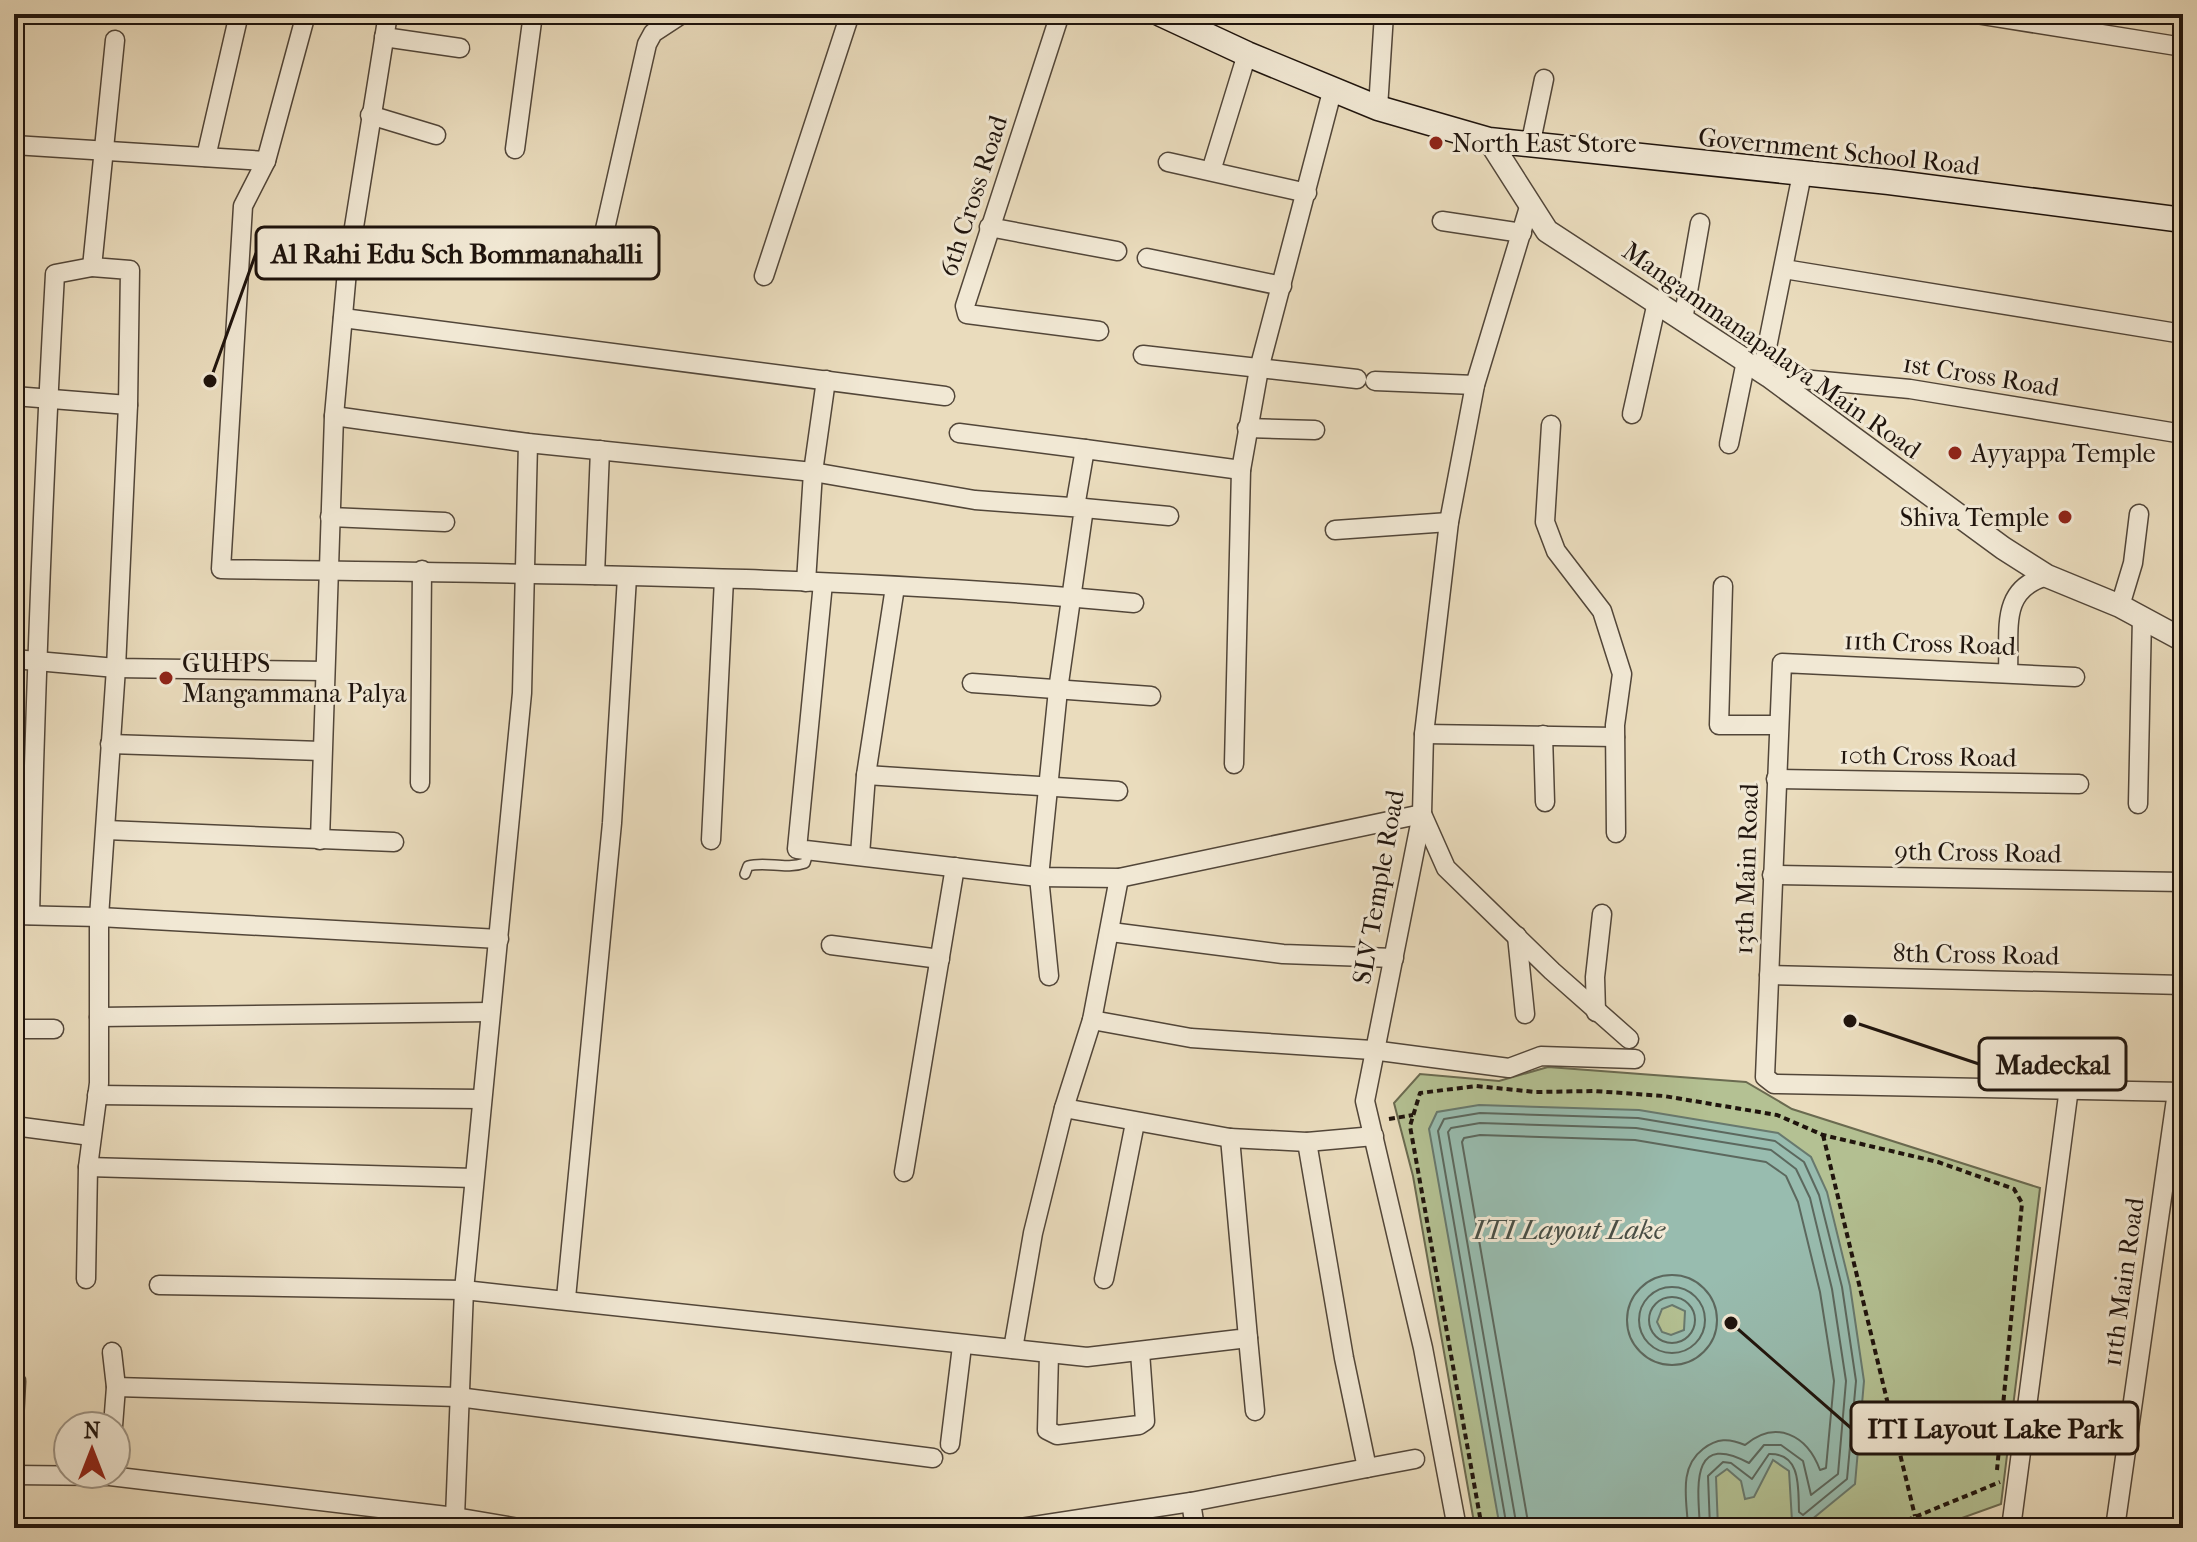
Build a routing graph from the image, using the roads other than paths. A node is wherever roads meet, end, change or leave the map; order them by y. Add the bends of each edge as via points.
1 (239, 14) edge
2 (306, 14) edge
3 (388, 14) edge
4 (533, 14) edge
5 (682, 14) edge
6 (850, 14) edge
7 (1060, 14) edge
8 (1161, 14) edge
9 (1384, 14) edge
10 (1976, 14) edge
11 (384, 37) junction
12 (115, 40) dead end
13 (2183, 47) edge
14 (460, 48) dead end
15 (1247, 54) junction
16 (1544, 79) dead end
17 (1333, 88) junction
18 (1378, 108) junction
19 (370, 115) junction
20 (436, 135) dead end
21 (1489, 140) junction
22 (14, 145) edge
23 (1530, 146) junction
24 (515, 149) dead end
25 (106, 151) junction
26 (206, 157) junction
27 (266, 161) junction
28 (1168, 162) dead end
29 (1211, 171) junction
30 (1802, 174) junction
31 (1307, 193) junction
32 (1529, 207) junction
33 (2183, 220) edge
34 (1442, 221) dead end
35 (1700, 223) dead end
36 (989, 227) junction
37 (1522, 233) junction
38 (600, 251) dead end
39 (1117, 251) dead end
40 (1147, 258) dead end
41 (92, 267) junction
42 (1784, 269) junction
43 (764, 276) dead end
44 (1282, 286) junction
45 (1657, 302) junction
46 (343, 318) junction
47 (1683, 320) junction
48 (1099, 331) dead end
49 (2183, 334) edge
50 (1143, 355) dead end
51 (1259, 369) junction
52 (1759, 370) junction
53 (826, 380) junction
54 (1475, 385) junction
55 (14, 396) edge
56 (945, 396) dead end
57 (48, 399) junction
58 (128, 405) junction
59 (1632, 414) dead end
60 (334, 416) junction
61 (1551, 425) dead end
62 (1247, 428) junction
63 (1315, 430) dead end
64 (959, 433) dead end
65 (2183, 434) edge
66 (528, 443) junction
67 (1729, 444) dead end
68 (1085, 449) junction
69 (600, 450) junction
70 (1241, 470) junction
71 (813, 472) junction
72 (1080, 508) junction
73 (2139, 514) dead end
74 (1169, 516) dead end
75 (330, 517) junction
76 (445, 522) dead end
77 (1449, 522) junction
78 (1335, 530) dead end
79 (422, 570) junction
80 (327, 571) junction
81 (525, 572) junction
82 (595, 575) junction
83 (2047, 576) junction
84 (627, 577) junction
85 (724, 579) junction
86 (815, 582) junction
87 (1723, 586) dead end
88 (895, 587) junction
89 (1073, 597) junction
90 (1134, 603) dead end
91 (2120, 606) junction
92 (2142, 617) junction
93 (2183, 640) edge
94 (14, 659) edge
95 (40, 661) junction
96 (1782, 663) joint
97 (116, 668) junction
98 (325, 671) junction
99 (2008, 671) junction
100 (2075, 677) dead end
101 (972, 683) dead end
102 (1058, 690) junction
103 (1151, 696) dead end
104 (1777, 725) junction
105 (1424, 734) junction
106 (1543, 735) junction
107 (1615, 737) junction
108 (110, 744) junction
109 (321, 751) junction
110 (1234, 764) dead end
111 (866, 775) junction
112 (1776, 779) junction
113 (420, 783) dead end
114 (2079, 784) dead end
115 (1050, 788) junction
116 (1118, 791) dead end
117 (1545, 802) dead end
118 (2138, 804) dead end
119 (1422, 814) junction
120 (106, 830) junction
121 (1616, 833) dead end
122 (320, 840) junction
123 (711, 840) dead end
124 (394, 842) dead end
125 (809, 850) junction
126 (860, 855) junction
127 (955, 867) junction
128 (745, 874) dead end
129 (1772, 875) junction
130 (1039, 877) junction
131 (1119, 878) junction
132 (2183, 882) edge
133 (1602, 914) dead end
134 (22, 915) edge
135 (99, 917) junction
136 (1111, 932) junction
137 (1517, 936) junction
138 (499, 939) junction
139 (831, 945) dead end
140 (1394, 958) junction
141 (940, 959) junction
142 (1769, 975) junction
143 (1049, 976) dead end
144 (2183, 985) edge
145 (490, 1012) junction
146 (1596, 1012) junction
147 (1525, 1014) dead end
148 (99, 1017) junction
149 (1092, 1020) junction
150 (14, 1029) edge
151 (54, 1029) dead end
152 (1629, 1039) dead end
153 (1372, 1050) junction
154 (1635, 1059) dead end
155 (2069, 1088) junction
156 (2180, 1092) edge
157 (97, 1095) junction
158 (481, 1099) junction
159 (1064, 1108) junction
160 (1135, 1123) junction
161 (14, 1126) edge
162 (1372, 1129) junction
163 (91, 1136) junction
164 (1230, 1138) junction
165 (1307, 1142) junction
166 (88, 1167) junction
167 (904, 1172) dead end
168 (474, 1178) junction
169 (86, 1279) dead end
170 (1104, 1279) dead end
171 (159, 1285) dead end
172 (464, 1290) junction
173 (566, 1298) junction
174 (1248, 1338) junction
175 (962, 1346) junction
176 (1013, 1349) junction
177 (112, 1352) dead end
178 (1140, 1352) junction
179 (1049, 1354) junction
180 (16, 1381) edge
181 (116, 1387) junction
182 (458, 1397) junction
183 (114, 1410) edge
184 (1255, 1411) dead end
185 (14, 1420) edge
186 (950, 1444) dead end
187 (933, 1458) dead end
188 (1415, 1459) dead end
189 (1367, 1468) junction
190 (14, 1475) edge
191 (52, 1475) edge
192 (132, 1478) edge
193 (1191, 1502) junction
194 (455, 1517) junction
195 (476, 1524) edge
196 (519, 1528) edge
197 (1021, 1528) edge
198 (1195, 1528) edge
199 (1457, 1528) edge
200 (2011, 1528) edge
201 (2115, 1528) edge

1 - 26 street
2 - 27 street
3 - 11 street
4 - 24 street
5 - 38 street via 653,33 645,53
6 - 43 street
7 - 36 street, 6th Cross Road
8 - 15 main road, Government School Road
9 - 18 street
10 - 13 street
11 - 14 street
11 - 19 street
12 - 25 street
15 - 17 main road, Government School Road
15 - 29 street
16 - 23 street
17 - 18 main road, Government School Road
17 - 31 street
18 - 21 main road, Government School Road
19 - 20 street
19 - 46 street
21 - 23 main road, Government School Road
21 - 32 street, Mangammanapalaya Main Road
22 - 25 street
23 - 30 main road, Government School Road
25 - 26 street
25 - 41 street
26 - 27 street
27 - 80 street via 243,206 221,569
28 - 29 street
29 - 31 street
30 - 33 main road, Government School Road
30 - 42 street
31 - 44 street
32 - 37 street, SLV Temple Road
32 - 45 street, Mangammanapalaya Main Road via 1547,231
34 - 37 street
35 - 47 street
36 - 39 street
36 - 48 street, 6th Cross Road via 967,314
37 - 54 street, SLV Temple Road
40 - 44 street
41 - 57 street via 55,274
41 - 58 street via 130,270
42 - 49 street
42 - 52 street
44 - 51 street
45 - 47 street, Mangammanapalaya Main Road
45 - 59 street
46 - 53 street
46 - 60 street
47 - 52 street, Mangammanapalaya Main Road
50 - 51 street
51 - 54 street
51 - 62 street
52 - 65 street, 1st Cross Road
52 - 67 street
52 - 83 street, Mangammanapalaya Main Road
53 - 56 street
53 - 71 street
54 - 77 street, SLV Temple Road
55 - 57 street
57 - 58 street
57 - 95 street
58 - 97 street
60 - 66 street
60 - 75 street
61 - 107 street via 1545,522 1556,551 1602,611 1622,674
62 - 63 street
62 - 70 street
64 - 68 street
66 - 69 street
66 - 81 street
68 - 70 street
68 - 72 street
69 - 71 street
69 - 82 street
70 - 110 street
71 - 72 street via 975,500
71 - 86 street
72 - 74 street
72 - 89 street
73 - 91 street via 2133,563
75 - 76 street
75 - 80 street
77 - 78 street
77 - 105 street, SLV Temple Road
79 - 80 street
79 - 81 street
79 - 113 street
80 - 98 street
81 - 82 street
81 - 138 street via 522,693
82 - 84 street
83 - 91 street, Mangammanapalaya Main Road
83 - 99 street via 2014,595
84 - 85 street
84 - 173 street via 612,823
85 - 86 street
85 - 123 street
86 - 88 street
86 - 125 street via 797,849
87 - 104 street via 1719,725
88 - 89 street
88 - 111 street
89 - 90 street
89 - 102 street
91 - 92 street, Mangammanapalaya Main Road
92 - 93 street, Mangammanapalaya Main Road
92 - 118 street
94 - 95 street
95 - 97 street
95 - 134 street
96 - 99 street, 11th Cross Road
96 - 104 street, 13th Main Road
97 - 98 street
97 - 108 street
98 - 109 street
99 - 100 street, 11th Cross Road
101 - 102 street
102 - 103 street
102 - 115 street
104 - 112 street, 13th Main Road
105 - 106 street
105 - 119 street, SLV Temple Road
106 - 107 street
106 - 117 street
107 - 121 street
108 - 109 street
108 - 120 street
109 - 122 street
111 - 115 street
111 - 126 street
112 - 114 street, 10th Cross Road
112 - 129 street, 13th Main Road
115 - 116 street
115 - 130 street
119 - 131 street
119 - 137 street via 1446,868
119 - 140 street, SLV Temple Road
120 - 122 street
120 - 135 street
122 - 124 street
125 - 126 street
125 - 128 lane via 805,863 787,868 755,864
126 - 127 street
127 - 130 street
127 - 141 street
129 - 132 street, 9th Cross Road
129 - 142 street, 13th Main Road
130 - 131 street
130 - 143 street
131 - 136 street
133 - 146 street
134 - 135 street
135 - 138 street
135 - 148 street
136 - 140 street via 1283,954
136 - 149 street
137 - 146 street
137 - 147 street
138 - 145 street
139 - 141 street
140 - 153 street, SLV Temple Road
141 - 167 street
142 - 144 street, 8th Cross Road
142 - 155 street, 13th Main Road via 1765,1077 1774,1084
145 - 148 street
145 - 158 street
146 - 152 street
148 - 157 street
149 - 153 street via 1220,1041
149 - 159 street
150 - 151 street
153 - 154 street via 1509,1068 1541,1056
153 - 162 street, SLV Temple Road via 1365,1101
155 - 156 street
155 - 200 street
156 - 201 street, 11th Main Road
157 - 158 street
157 - 163 street
158 - 168 street
159 - 160 street
159 - 176 street via 1033,1233
160 - 164 street
160 - 170 street
161 - 163 street
162 - 165 street
162 - 199 street, SLV Temple Road via 1423,1348
163 - 166 street
164 - 165 street
164 - 174 street
165 - 189 street
166 - 168 street
166 - 169 street
168 - 172 street
171 - 172 street
172 - 173 street
172 - 182 street
173 - 175 street
174 - 178 street
174 - 184 street
175 - 176 street
175 - 186 street
176 - 179 street
177 - 181 street
178 - 179 street
178 - 179 street via 1145,1421 1057,1435 1047,1430 1045,1417
180 - 185 street
181 - 182 street
181 - 183 street
182 - 187 street
182 - 194 street
188 - 189 street
189 - 193 street
190 - 191 street
192 - 194 street
193 - 197 street
193 - 198 street
194 - 195 street
195 - 196 street

